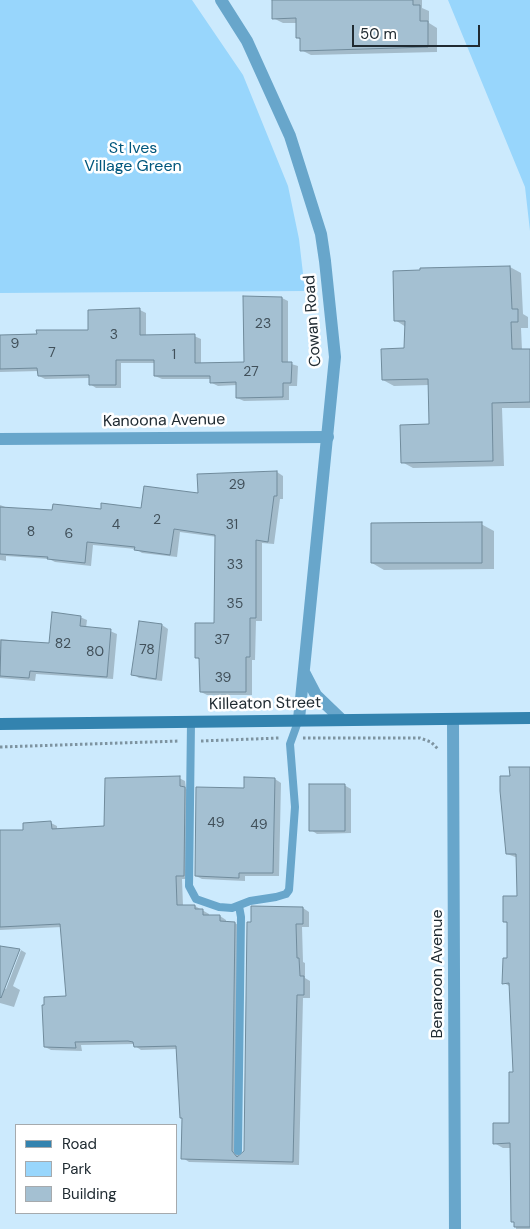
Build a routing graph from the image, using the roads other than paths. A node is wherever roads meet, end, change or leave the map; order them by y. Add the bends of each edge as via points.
1 (221, 0) edge
2 (328, 437) junction
3 (0, 439) edge
4 (304, 672) junction
5 (530, 718) edge
6 (299, 719) junction
7 (341, 719) junction
8 (453, 719) junction
9 (191, 722) junction
10 (0, 724) edge
11 (239, 906) junction
12 (238, 1151) dead end
13 (455, 1229) edge

1 - 2 street, Cowan Road via 247,41 290,136 321,234 335,357
2 - 3 street, Kanoona Avenue
2 - 4 street, Cowan Road
4 - 6 street, Cowan Road
4 - 7 street via 316,695
5 - 8 main road, Killeaton Street
6 - 7 main road, Killeaton Street
6 - 9 main road, Killeaton Street
6 - 11 lane via 290,750 295,808 291,885 286,894
7 - 8 main road, Killeaton Street
8 - 13 street, Benaroon Avenue
9 - 10 main road, Killeaton Street
9 - 11 lane via 189,886 196,899 219,907
11 - 12 lane

